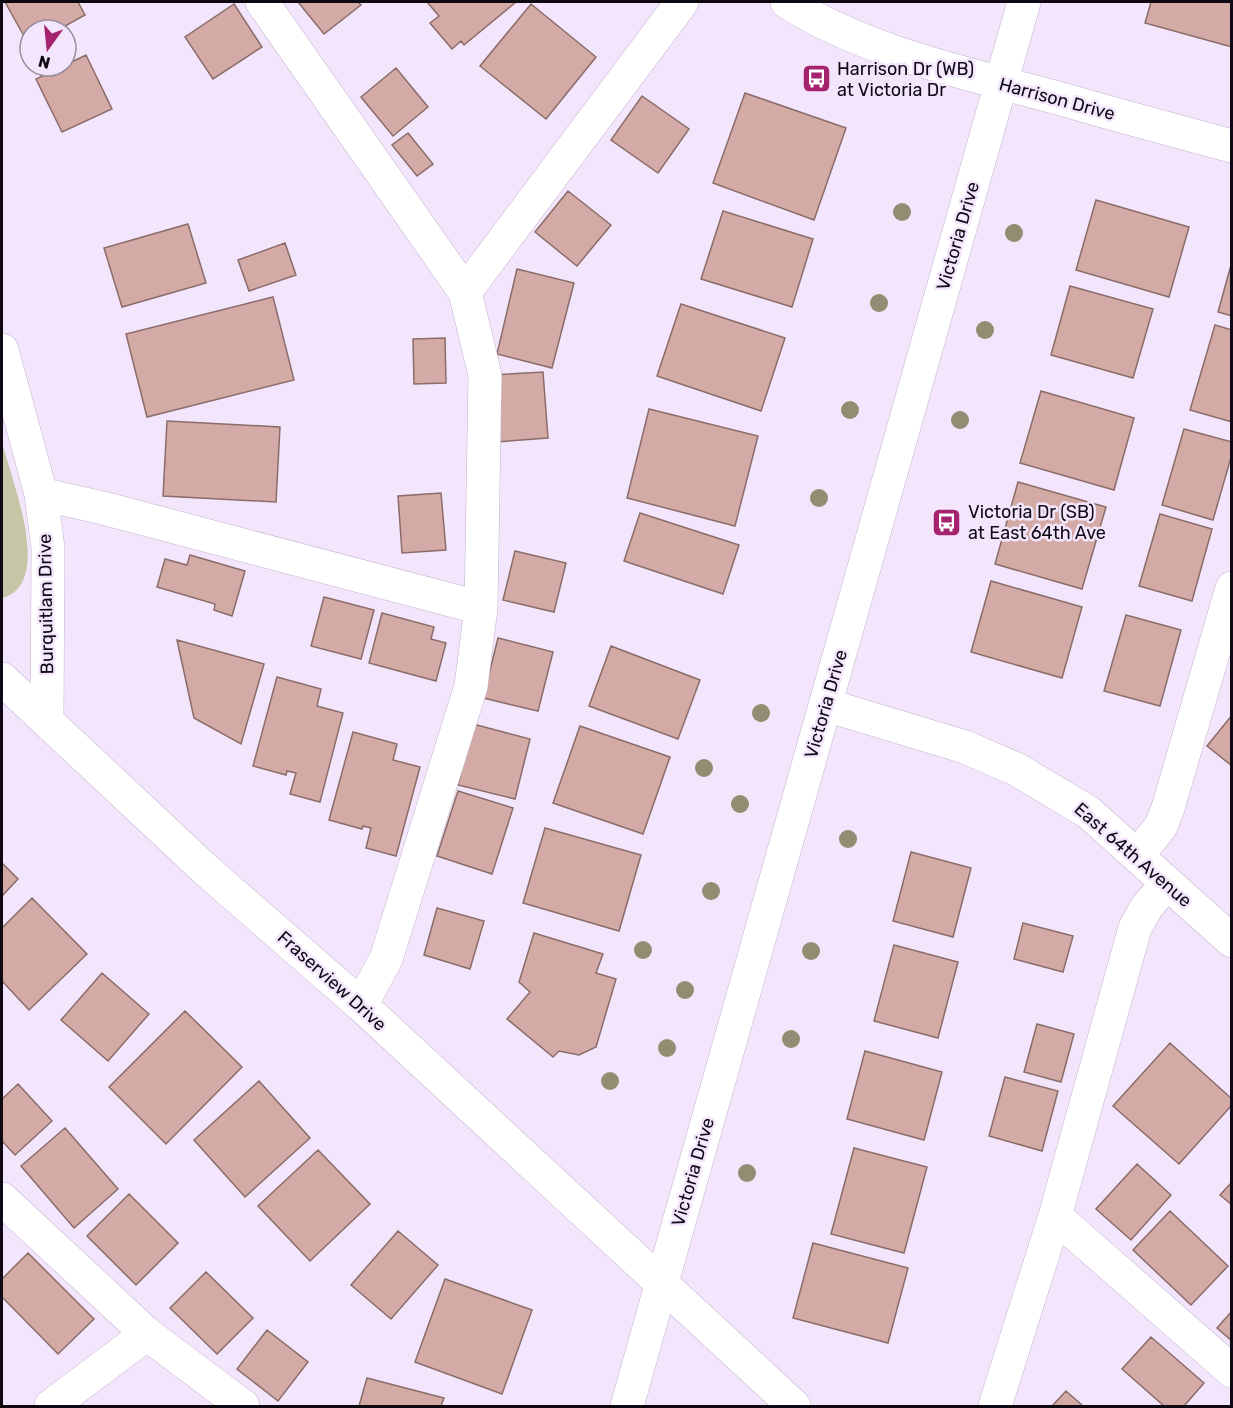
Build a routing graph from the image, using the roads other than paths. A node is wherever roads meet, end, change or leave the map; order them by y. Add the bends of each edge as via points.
1 (262, 2) edge
2 (682, 2) edge
3 (786, 2) edge
4 (1024, 2) edge
5 (1001, 84) junction
6 (1232, 146) edge
7 (465, 292) junction
8 (2, 350) edge
9 (41, 494) junction
10 (1232, 588) edge
11 (482, 608) junction
12 (2, 679) edge
13 (826, 705) junction
14 (47, 720) junction
15 (1138, 855) junction
16 (1167, 883) junction
17 (1232, 941) edge
18 (361, 1005) junction
19 (2, 1199) edge
20 (1055, 1216) junction
21 (661, 1284) junction
22 (147, 1334) junction
23 (1232, 1371) edge
24 (51, 1407) edge
25 (243, 1407) edge
26 (627, 1407) edge
27 (794, 1407) edge
28 (995, 1407) edge

1 - 7 street
2 - 7 street
3 - 5 street, Harrison Drive via 865,39
4 - 5 street, Victoria Drive
5 - 6 street, Harrison Drive
5 - 13 street, Victoria Drive
7 - 11 street via 485,375
8 - 9 street, Burquitlam Drive
9 - 11 street
9 - 14 street, Burquitlam Drive via 48,548
10 - 15 street via 1168,808 1161,826
11 - 18 street via 471,686 386,959
12 - 14 street, Fraserview Drive
13 - 15 street, East 64th Avenue via 965,747 1016,769 1088,812
13 - 21 street, Victoria Drive
14 - 18 street, Fraserview Drive via 206,870
15 - 16 street, East 64th Avenue
16 - 17 street, East 64th Avenue
16 - 20 street via 1135,928
18 - 21 street, Fraserview Drive
19 - 22 street
20 - 23 street
20 - 28 street
21 - 26 street, Victoria Drive
21 - 27 street, Fraserview Drive
22 - 24 street
22 - 25 street

